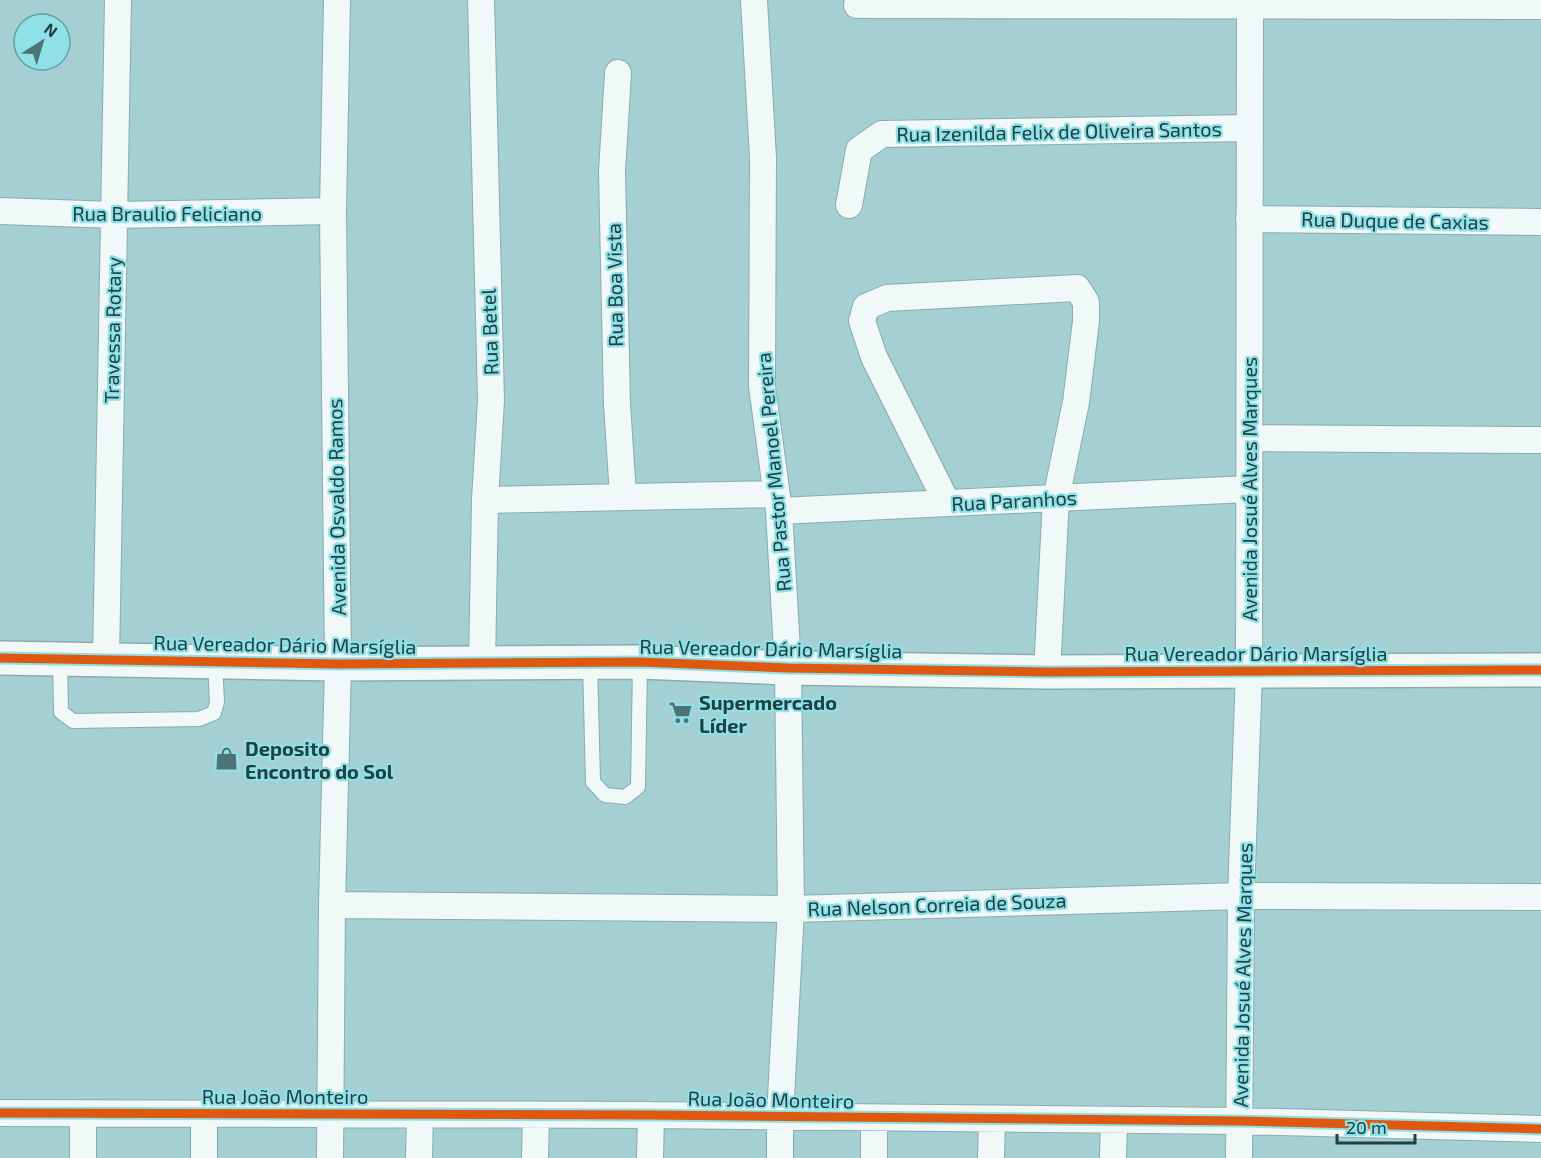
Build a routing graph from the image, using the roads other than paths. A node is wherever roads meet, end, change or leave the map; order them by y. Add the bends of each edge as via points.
1 (118, 0) edge
2 (337, 0) edge
3 (481, 0) edge
4 (754, 0) edge
5 (1250, 3) edge
6 (857, 5) dead end
7 (1541, 6) edge
8 (618, 73) dead end
9 (1249, 128) junction
10 (849, 205) dead end
11 (0, 211) edge
12 (333, 211) junction
13 (114, 215) junction
14 (1249, 219) junction
15 (1541, 222) edge
16 (1250, 438) junction
17 (1541, 440) edge
18 (1248, 489) junction
19 (623, 496) junction
20 (1056, 499) junction
21 (485, 500) junction
22 (777, 502) junction
23 (947, 503) junction
24 (0, 658) edge
25 (60, 659) junction
26 (106, 660) junction
27 (215, 662) junction
28 (640, 662) junction
29 (590, 663) junction
30 (338, 664) junction
31 (482, 664) junction
32 (788, 668) junction
33 (1541, 670) edge
34 (1047, 672) junction
35 (1249, 672) junction
36 (1241, 896) junction
37 (1541, 897) edge
38 (332, 905) junction
39 (791, 909) junction
40 (0, 1113) edge
41 (204, 1113) junction
42 (83, 1114) junction
43 (330, 1115) junction
44 (420, 1115) junction
45 (651, 1115) junction
46 (537, 1116) junction
47 (780, 1117) junction
48 (874, 1119) junction
49 (992, 1120) junction
50 (1114, 1120) junction
51 (1240, 1121) junction
52 (1541, 1129) edge
53 (83, 1158) edge
54 (204, 1158) edge
55 (330, 1158) edge
56 (419, 1158) edge
57 (535, 1158) edge
58 (650, 1158) edge
59 (780, 1158) edge
60 (874, 1158) edge
61 (991, 1158) edge
62 (1113, 1158) edge
63 (1239, 1158) edge

1 - 13 street, Travessa Rotary
2 - 12 street, Avenida Osvaldo Ramos
3 - 21 street, Rua Betel via 491,400
4 - 22 street, Rua Pastor Manoel Pereira via 763,158 762,386
5 - 6 street
5 - 7 street
5 - 9 street, Avenida Josué Alves Marques
8 - 19 street, Rua Boa Vista via 612,171
9 - 10 street, Rua Izenilda Felix de Oliveira Santos via 882,134 859,150
9 - 14 street, Avenida Josué Alves Marques
11 - 13 street, Rua Braulio Feliciano
12 - 13 street, Rua Braulio Feliciano
12 - 30 street, Avenida Osvaldo Ramos
13 - 26 street, Travessa Rotary
14 - 15 street, Rua Duque de Caxias
14 - 16 street, Avenida Josué Alves Marques
16 - 17 street
16 - 18 street, Avenida Josué Alves Marques
18 - 20 street, Rua Paranhos
18 - 35 street, Avenida Josué Alves Marques
19 - 21 street, Rua Paranhos
19 - 22 street, Rua Paranhos
20 - 23 street, Rua Paranhos
20 - 23 street via 1076,402 1086,321 1086,302 1077,288 887,298 866,307 862,321 874,357
20 - 34 street
21 - 31 street, Rua Betel
22 - 23 street, Rua Paranhos
22 - 32 street, Rua Pastor Manoel Pereira
24 - 25 street, Rua Vereador Dário Marsíglia
25 - 26 street, Rua Vereador Dário Marsíglia
25 - 27 lane via 61,712 73,721 199,719 214,713
26 - 27 street, Rua Vereador Dário Marsíglia
27 - 30 street, Rua Vereador Dário Marsíglia
28 - 29 street, Rua Vereador Dário Marsíglia
28 - 29 lane via 638,787 625,798 605,795 593,782
28 - 32 street, Rua Vereador Dário Marsíglia
29 - 31 street, Rua Vereador Dário Marsíglia
30 - 31 street, Rua Vereador Dário Marsíglia
30 - 38 street, Avenida Osvaldo Ramos
32 - 34 street, Rua Vereador Dário Marsíglia
32 - 39 street, Rua Pastor Manoel Pereira
33 - 35 street, Rua Vereador Dário Marsíglia
34 - 35 street, Rua Vereador Dário Marsíglia
35 - 36 street, Avenida Josué Alves Marques
36 - 37 street, Rua Nelson Correia de Souza
36 - 39 street, Rua Nelson Correia de Souza
36 - 51 street, Avenida Josué Alves Marques
38 - 39 street, Rua Nelson Correia de Souza
38 - 43 street, Avenida Osvaldo Ramos
39 - 47 street, Rua Pastor Manoel Pereira
40 - 42 street, Rua João Monteiro
41 - 42 street, Rua João Monteiro
41 - 43 street, Rua João Monteiro
41 - 54 street
42 - 53 street
43 - 44 street, Rua João Monteiro
43 - 55 street, Avenida Osvaldo Ramos
44 - 46 street, Rua João Monteiro
44 - 56 street
45 - 46 street, Rua João Monteiro
45 - 47 street, Rua João Monteiro
45 - 58 street
46 - 57 street
47 - 48 street, Rua João Monteiro
47 - 59 street, Rua Pastor Manoel Pereira
48 - 49 street, Rua João Monteiro
48 - 60 street
49 - 50 street, Rua João Monteiro
49 - 61 street
50 - 51 street, Rua João Monteiro
50 - 62 street
51 - 52 street, Rua João Monteiro
51 - 63 street, Avenida Josué Alves Marques

